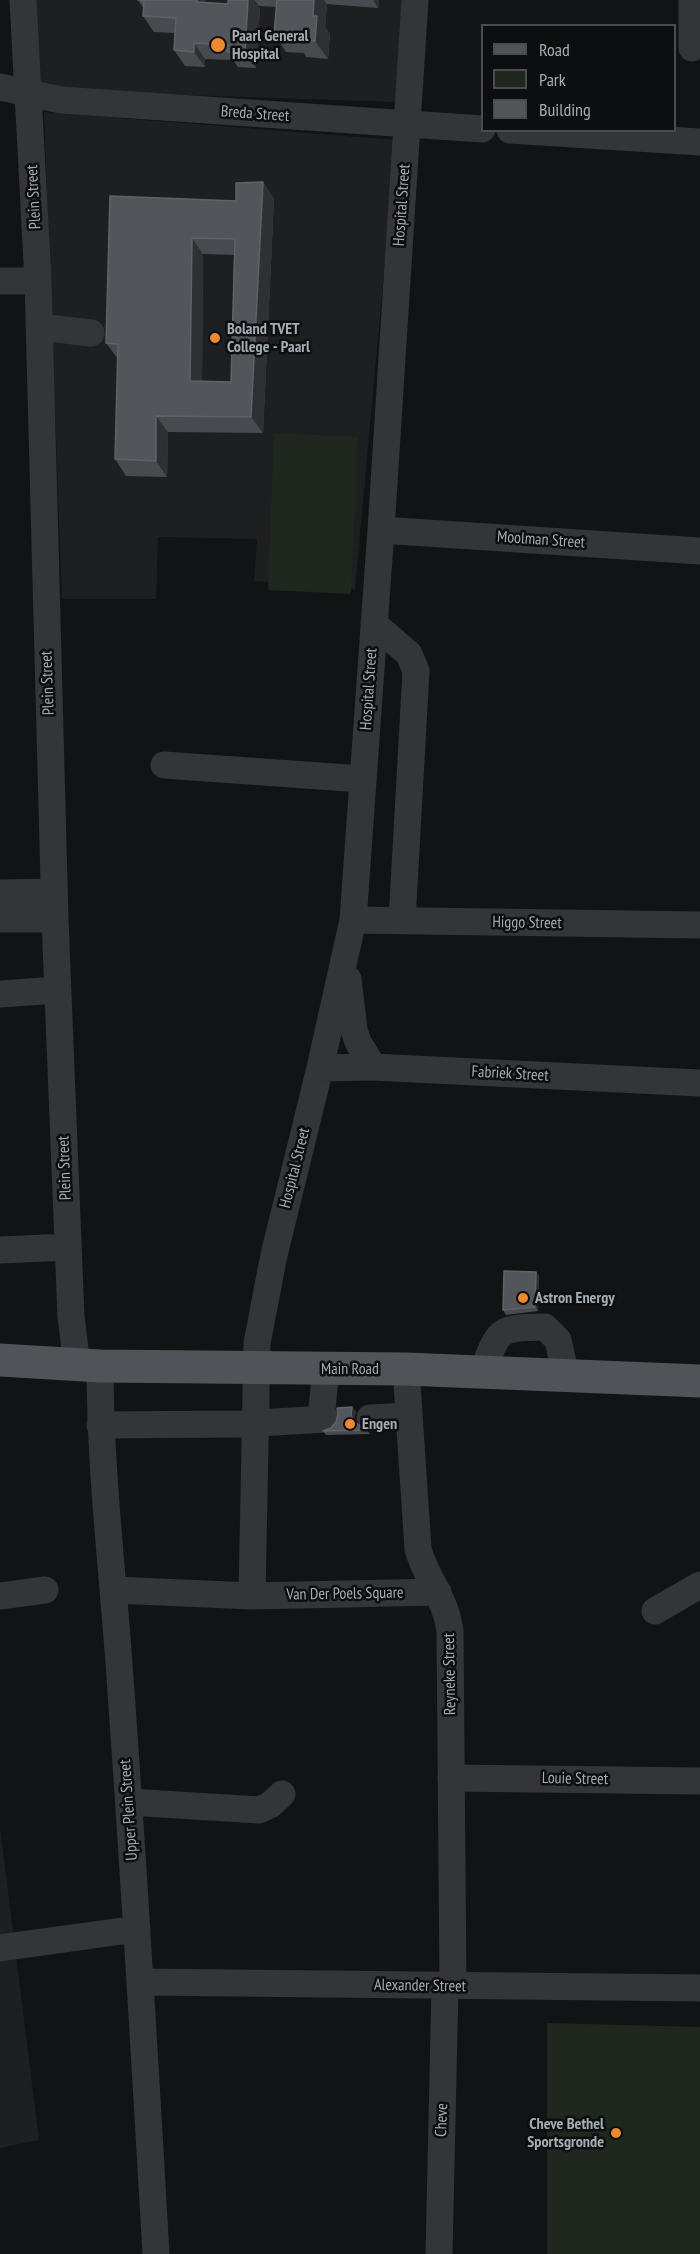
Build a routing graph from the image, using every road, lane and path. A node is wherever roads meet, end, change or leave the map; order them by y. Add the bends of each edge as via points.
1 (23, 0) edge
2 (415, 0) edge
3 (692, 0) edge
4 (692, 48) dead end
5 (0, 87) edge
6 (28, 92) junction
7 (407, 124) junction
8 (481, 129) edge
9 (542, 132) edge
10 (700, 142) edge
11 (38, 280) junction
12 (0, 281) edge
13 (39, 327) junction
14 (91, 333) dead end
15 (381, 530) junction
16 (700, 551) edge
17 (374, 624) junction
18 (164, 765) dead end
19 (362, 779) junction
20 (54, 892) junction
21 (0, 893) edge
22 (0, 919) edge
23 (55, 919) junction
24 (353, 920) junction
25 (402, 921) junction
26 (700, 925) edge
27 (346, 954) junction
28 (57, 990) junction
29 (0, 994) edge
30 (373, 1067) junction
31 (320, 1068) junction
32 (700, 1083) edge
33 (68, 1247) junction
34 (0, 1250) edge
35 (0, 1360) edge
36 (88, 1365) junction
37 (255, 1369) junction
38 (326, 1369) junction
39 (406, 1369) junction
40 (482, 1372) junction
41 (566, 1376) junction
42 (700, 1381) edge
43 (409, 1416) junction
44 (370, 1418) dead end
45 (256, 1423) junction
46 (100, 1425) junction
47 (700, 1585) edge
48 (45, 1590) dead end
49 (114, 1590) junction
50 (438, 1592) junction
51 (0, 1596) edge
52 (252, 1596) junction
53 (655, 1611) dead end
54 (451, 1778) junction
55 (700, 1781) edge
56 (282, 1794) dead end
57 (129, 1802) junction
58 (137, 1929) junction
59 (0, 1948) edge
60 (141, 1982) junction
61 (449, 1986) junction
62 (700, 1988) edge
63 (156, 2254) edge
64 (438, 2254) edge

1 - 6 street, Plein Street
2 - 7 street, Hospital Street
3 - 4 street
5 - 6 street, Breda Street
6 - 7 street, Breda Street via 61,100
6 - 11 street, Plein Street
7 - 8 street, Breda Street
7 - 15 street, Hospital Street
9 - 10 street
11 - 12 street
11 - 13 street, Plein Street
13 - 14 street
13 - 20 street, Plein Street
15 - 16 street, Moolman Street
15 - 17 street, Hospital Street
17 - 19 street, Hospital Street
17 - 25 street via 409,654 416,671
18 - 19 street
19 - 24 street, Hospital Street
20 - 21 street
20 - 23 street, Plein Street
22 - 23 street
23 - 28 street, Plein Street
24 - 25 street, Higgo Street
24 - 27 street, Hospital Street
25 - 26 street, Higgo Street
27 - 30 street via 354,1030
27 - 31 street, Hospital Street
28 - 29 street
28 - 33 street, Plein Street
30 - 31 street, Fabriek Street
30 - 32 street, Fabriek Street
31 - 37 street, Hospital Street via 274,1255 256,1342
33 - 34 street
33 - 36 street, Plein Street via 71,1317
35 - 36 main road, Main Road
36 - 37 main road, Main Road
36 - 46 street, Upper Plein Street
37 - 38 main road, Main Road
37 - 45 street
38 - 39 main road, Main Road
38 - 45 street via 324,1419
39 - 40 main road, Main Road
39 - 43 street, Reyneke Street
40 - 41 main road, Main Road
40 - 41 street via 501,1332 546,1326 558,1340
41 - 42 main road, Main Road
43 - 44 street
43 - 50 street, Reyneke Street via 417,1549
45 - 46 street
45 - 52 street
46 - 49 street, Upper Plein Street
47 - 53 street
48 - 51 street
49 - 52 street, Van Der Poels Square
49 - 57 street, Upper Plein Street
50 - 52 street, Van Der Poels Square
50 - 54 street, Reyneke Street via 450,1631
54 - 55 street, Louie Street
54 - 61 street, Reyneke Street
56 - 57 street via 259,1810
57 - 58 street, Upper Plein Street
58 - 59 street
58 - 60 street, Upper Plein Street
60 - 61 street, Alexander Street
60 - 63 street, Upper Plein Street
61 - 62 street, Alexander Street
61 - 64 street, Cheve

